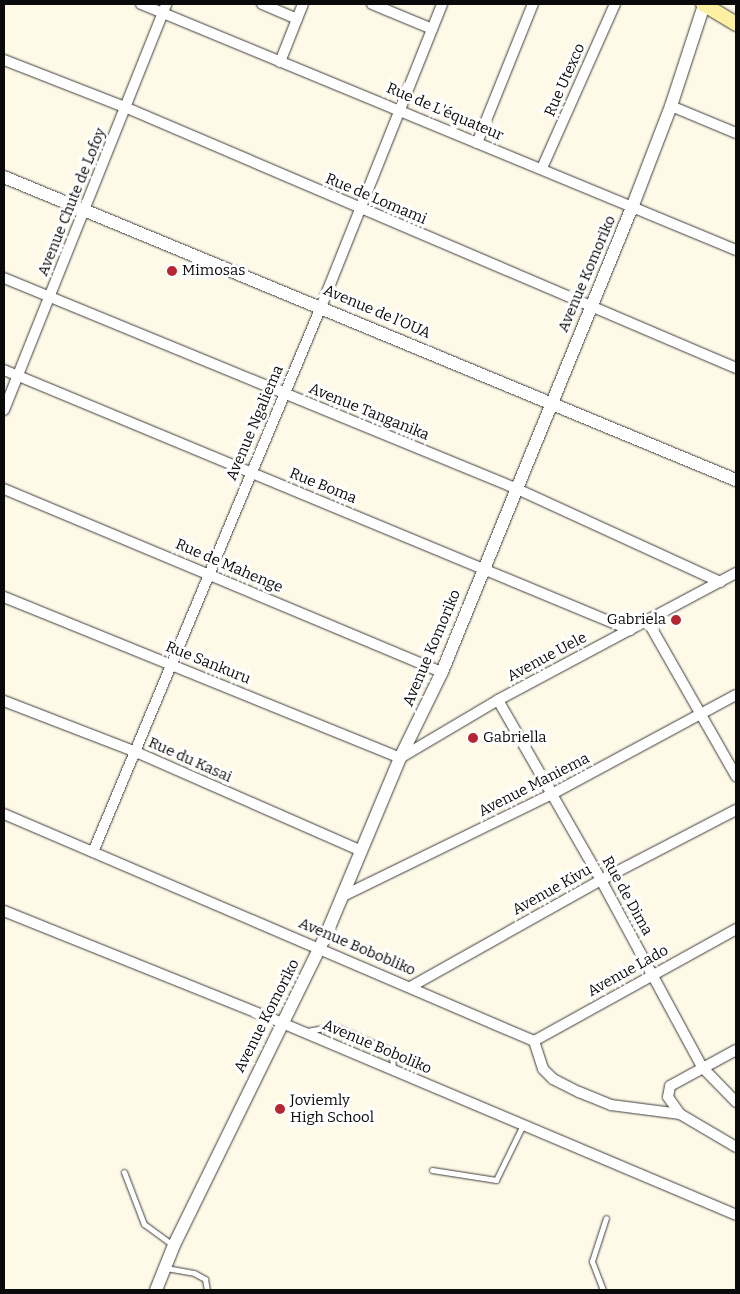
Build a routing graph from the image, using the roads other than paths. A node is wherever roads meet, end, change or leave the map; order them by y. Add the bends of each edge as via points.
1 (142, 4) edge
2 (262, 4) edge
3 (303, 4) edge
4 (372, 4) edge
5 (442, 4) edge
6 (533, 4) edge
7 (615, 4) edge
8 (703, 4) edge
9 (164, 8) edge
10 (297, 19) junction
11 (736, 24) edge
12 (432, 29) junction
13 (4, 60) edge
14 (280, 62) junction
15 (671, 106) junction
16 (127, 108) junction
17 (399, 109) junction
18 (736, 133) edge
19 (477, 143) junction
20 (542, 168) junction
21 (4, 177) edge
22 (633, 205) junction
23 (359, 208) junction
24 (86, 211) junction
25 (736, 250) edge
26 (4, 278) edge
27 (49, 297) junction
28 (321, 307) junction
29 (589, 307) junction
30 (736, 368) edge
31 (4, 370) edge
32 (18, 376) junction
33 (284, 393) junction
34 (552, 404) junction
35 (4, 410) edge
36 (251, 472) junction
37 (736, 480) edge
38 (515, 488) junction
39 (4, 489) edge
40 (483, 568) junction
41 (736, 573) edge
42 (208, 574) junction
43 (720, 582) junction
44 (4, 597) edge
45 (647, 620) junction
46 (630, 630) junction
47 (170, 664) junction
48 (442, 672) junction
49 (736, 695) edge
50 (498, 700) junction
51 (4, 701) edge
52 (700, 713) junction
53 (136, 752) junction
54 (400, 758) junction
55 (736, 776) edge
56 (552, 794) junction
57 (736, 810) edge
58 (4, 814) edge
59 (361, 851) junction
60 (93, 852) junction
61 (601, 880) junction
62 (343, 896) junction
63 (4, 911) edge
64 (736, 929) edge
65 (320, 947) junction
66 (652, 973) junction
67 (412, 986) junction
68 (282, 1023) junction
69 (304, 1032) junction
70 (534, 1040) junction
71 (736, 1050) edge
72 (702, 1067) junction
73 (393, 1070) junction
74 (736, 1102) edge
75 (680, 1114) junction
76 (523, 1125) junction
77 (736, 1147) edge
78 (432, 1170) dead end
79 (124, 1172) dead end
80 (736, 1215) edge
81 (606, 1218) dead end
82 (174, 1246) junction
83 (166, 1268) junction
84 (156, 1290) edge
85 (207, 1290) edge
86 (603, 1290) edge

1 - 9 street, Rue de L'équateur
2 - 10 street
3 - 10 street
4 - 12 street
5 - 12 street, Avenue Ngaliema
6 - 19 street
7 - 20 street, Rue Utexco
8 - 11 main road
8 - 15 street, Avenue Komoriko
9 - 14 street, Rue de L'équateur
9 - 16 street, Avenue Chute de Lofoy
10 - 14 street
12 - 17 street, Avenue Ngaliema
13 - 16 street, Rue de Lomami
14 - 17 street, Rue de L'équateur
15 - 18 street
15 - 22 street, Avenue Komoriko
16 - 23 street, Rue de Lomami
16 - 24 street, Avenue Chute de Lofoy
17 - 19 street, Rue de L'équateur
17 - 23 street, Avenue Ngaliema
19 - 20 street, Rue de L'équateur
20 - 22 street, Rue de L'équateur
21 - 24 street, Avenue de l’OUA
22 - 25 street, Rue de L'équateur
22 - 29 street, Avenue Komoriko
23 - 28 street, Avenue Ngaliema
23 - 29 street, Rue de Lomami
24 - 27 street, Avenue Chute de Lofoy
24 - 28 street, Avenue de l’OUA
26 - 27 street, Avenue Tanganika
27 - 32 street, Avenue Chute de Lofoy
27 - 33 street, Avenue Tanganika
28 - 33 street, Avenue Ngaliema
28 - 34 street, Avenue de l’OUA
29 - 30 street, Rue de Lomami
29 - 34 street, Avenue Komoriko
31 - 32 street, Rue Boma
32 - 35 street, Avenue Chute de Lofoy
32 - 36 street, Rue Boma
33 - 36 street, Avenue Ngaliema
33 - 38 street, Avenue Tanganika
34 - 37 street, Avenue de l’OUA
34 - 38 street, Avenue Komoriko
36 - 40 street, Rue Boma
36 - 42 street, Avenue Ngaliema
38 - 40 street, Avenue Komoriko
38 - 43 street, Avenue Tanganika
39 - 42 street, Rue de Mahenge
40 - 46 street, Rue Boma
40 - 48 street, Avenue Komoriko
41 - 43 street, Avenue Uele
42 - 47 street, Avenue Ngaliema
42 - 48 street, Rue de Mahenge
43 - 45 street, Avenue Uele
44 - 47 street, Rue Sankuru
45 - 46 street, Avenue Uele
45 - 52 street
46 - 50 street, Avenue Uele
47 - 53 street, Avenue Ngaliema
47 - 54 street, Rue Sankuru
48 - 54 street, Avenue Komoriko
49 - 52 street, Avenue Maniema
50 - 54 street, Avenue Uele
50 - 56 street, Rue de Dima
51 - 53 street, Rue du Kasai
52 - 55 street
52 - 56 street, Avenue Maniema
53 - 59 street, Rue du Kasai
53 - 60 street, Avenue Ngaliema
54 - 59 street, Avenue Komoriko
56 - 61 street, Rue de Dima
56 - 62 street, Avenue Maniema
57 - 61 street, Avenue Kivu
58 - 60 street, Avenue Bobobliko
59 - 62 street, Avenue Komoriko
60 - 65 street, Avenue Bobobliko
61 - 66 street, Rue de Dima
61 - 67 street, Avenue Kivu
62 - 65 street, Avenue Komoriko
63 - 68 street, Avenue Boboliko
64 - 66 street, Avenue Lado
65 - 67 street, Avenue Bobobliko
65 - 68 street, Avenue Komoriko
66 - 70 street, Avenue Lado
66 - 72 street, Rue de Dima
67 - 70 street, Avenue Bobobliko
68 - 69 street, Avenue Boboliko
68 - 82 street, Avenue Komoriko
69 - 73 street, Avenue Boboliko
69 - 73 lane via 334,1026 388,1049 392,1055
70 - 75 street via 540,1063 553,1079 610,1104
71 - 72 street
72 - 74 street, Rue de Dima
72 - 75 street via 670,1086 668,1097
73 - 76 street, Avenue Boboliko
75 - 77 street
76 - 78 lane via 496,1180
76 - 80 street, Avenue Boboliko
79 - 82 lane via 144,1224
81 - 86 lane via 592,1260
82 - 83 street, Avenue Komoriko
83 - 84 street, Avenue Komoriko
83 - 85 lane via 194,1273 205,1279

